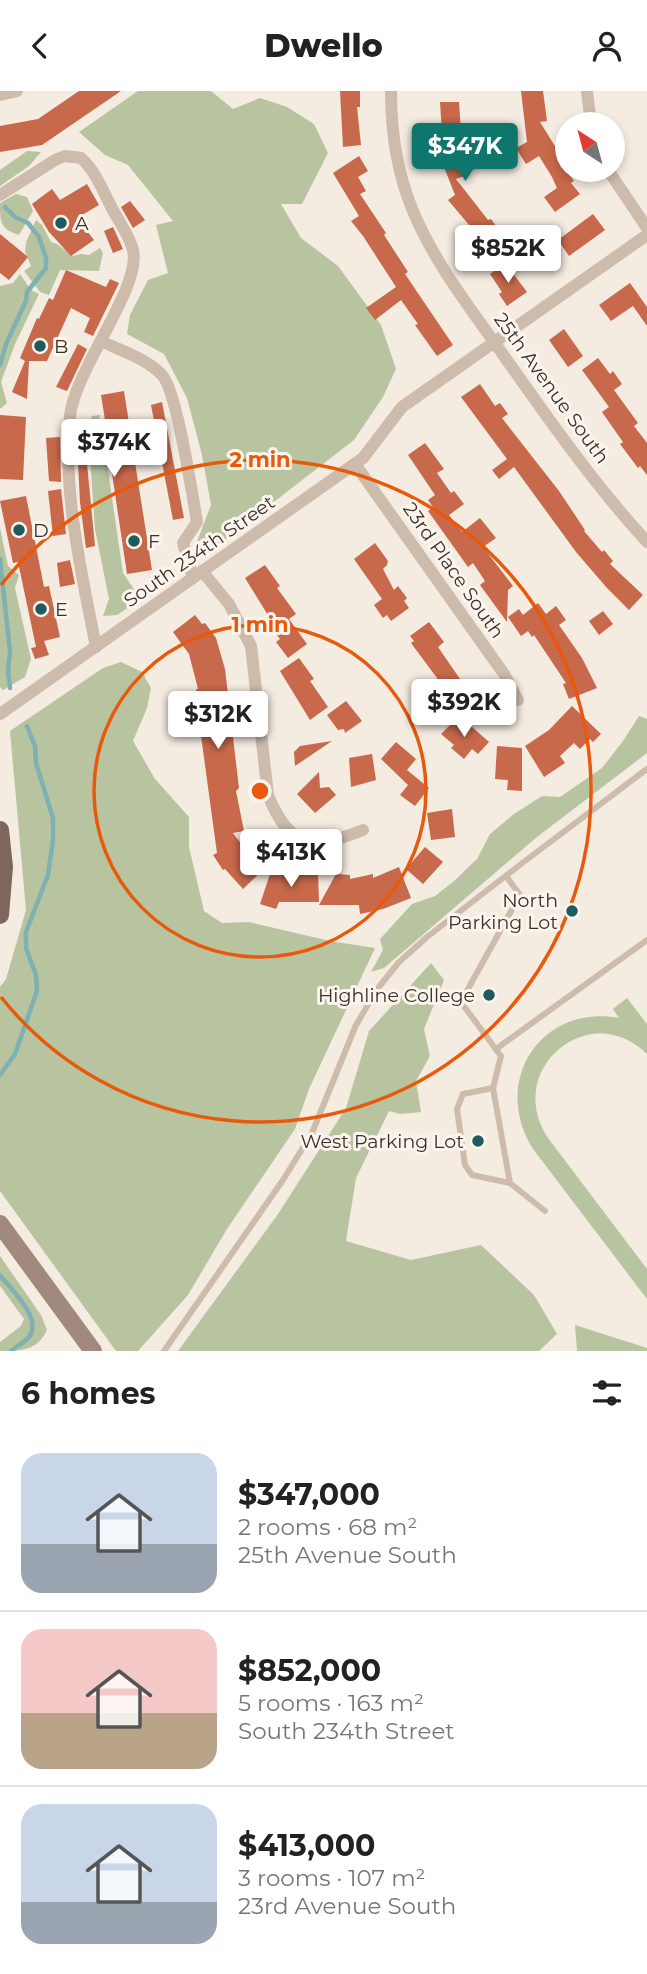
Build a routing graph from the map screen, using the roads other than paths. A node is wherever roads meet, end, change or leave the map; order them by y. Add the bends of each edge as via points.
1 (17, 91) edge
2 (391, 91) edge
3 (587, 91) edge
4 (0, 95) edge
5 (590, 112) edge
6 (616, 182) edge
7 (0, 195) edge
8 (647, 229) edge
9 (647, 235) edge
10 (101, 341) junction
11 (494, 342) junction
12 (355, 464) junction
13 (647, 542) edge
14 (197, 575) junction
15 (96, 647) junction
16 (518, 700) dead end
17 (0, 714) edge
18 (647, 769) edge
19 (0, 830) edge
20 (363, 830) dead end
21 (506, 876) junction
22 (0, 915) edge
23 (647, 940) edge
24 (496, 1049) junction
25 (493, 1088) junction
26 (510, 1183) junction
27 (545, 1211) dead end
28 (0, 1224) edge
29 (93, 1351) edge
30 (164, 1351) edge

1 - 4 street
2 - 11 street, 25th Avenue South via 394,148 412,208 434,255
3 - 5 street
6 - 8 street
7 - 10 street via 65,156 81,158 92,170 133,248 135,269
9 - 11 street, South 234th Street
10 - 14 street via 151,365 165,378 197,522 183,543
10 - 15 street via 78,383 68,443 77,545
11 - 12 street, South 234th Street via 402,407
11 - 13 street, 25th Avenue South via 584,467
12 - 14 street, South 234th Street
12 - 16 street, 23rd Place South
14 - 15 street, South 234th Street
14 - 20 street via 229,604 251,646 268,795 278,818 289,831 315,843
15 - 17 street, South 234th Street
18 - 21 lane
19 - 22 main road via 4,867
21 - 24 lane via 520,895 463,998 463,1005
21 - 30 lane via 427,937 378,988 351,1035 312,1133
23 - 24 lane
24 - 25 lane via 501,1056
25 - 26 lane
25 - 26 lane via 463,1094 457,1109 466,1165 472,1175
26 - 27 lane
28 - 29 street

